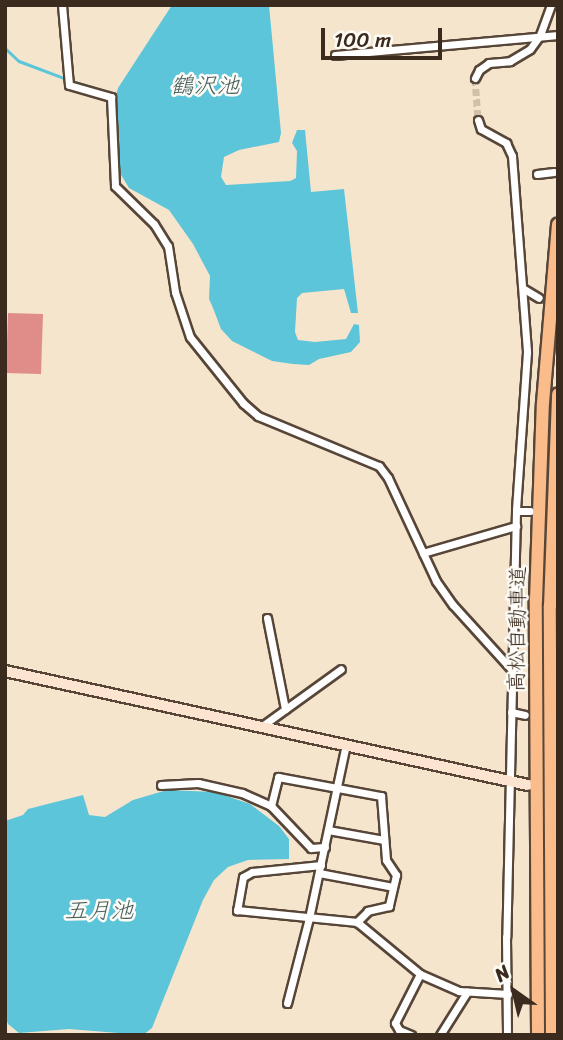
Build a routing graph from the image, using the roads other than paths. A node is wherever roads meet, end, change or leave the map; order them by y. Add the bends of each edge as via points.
1 (62, 5) edge
2 (551, 5) edge
3 (540, 35) junction
4 (558, 35) edge
5 (335, 55) dead end
6 (475, 78) dead end
7 (478, 120) dead end
8 (554, 172) dead end
9 (537, 174) dead end
10 (558, 225) edge
11 (524, 289) junction
12 (539, 298) dead end
13 (558, 394) edge
14 (516, 511) junction
15 (530, 511) dead end
16 (516, 526) junction
17 (423, 553) junction
18 (267, 618) dead end
19 (341, 669) dead end
20 (5, 671) edge
21 (513, 671) junction
22 (285, 709) junction
23 (511, 712) junction
24 (525, 715) dead end
25 (262, 726) junction
26 (346, 744) junction
27 (509, 780) junction
28 (161, 785) dead end
29 (528, 785) dead end
30 (337, 787) junction
31 (271, 806) junction
32 (328, 830) junction
33 (384, 840) junction
34 (325, 847) junction
35 (320, 869) junction
36 (393, 887) junction
37 (309, 918) junction
38 (357, 922) junction
39 (420, 974) junction
40 (467, 992) junction
41 (508, 994) junction
42 (287, 1003) dead end
43 (411, 1035) edge
44 (440, 1035) edge
45 (507, 1035) edge
46 (538, 1035) edge
47 (552, 1035) edge

1 - 17 street via 69,85 111,97 115,186 168,246 175,292 190,337 258,416 379,466
2 - 3 street
3 - 4 street
3 - 5 street
3 - 6 street via 530,48 510,61 489,63
7 - 11 street via 481,129 506,143 512,156
8 - 9 street
10 - 46 highway, 高松自動車道 via 543,403 536,600
11 - 12 street
11 - 14 street via 527,352
13 - 47 highway, 高松自動車道 via 550,631
14 - 15 street
14 - 16 street
16 - 17 street
16 - 21 street
17 - 21 street via 453,605
18 - 22 street
19 - 22 street
20 - 25 street
21 - 23 street
22 - 25 street
23 - 24 street
23 - 27 street
25 - 26 street
26 - 27 street
26 - 30 street
27 - 29 street
27 - 41 street
28 - 31 street via 214,786
30 - 31 street via 278,777
30 - 32 street
30 - 33 street via 381,796
31 - 34 street via 311,848
32 - 33 street
32 - 34 street
33 - 36 street via 386,860 396,875
34 - 35 street
35 - 36 street
35 - 37 street
35 - 37 street via 252,872 243,877 237,910
36 - 38 street via 389,906 368,911
37 - 38 street
37 - 42 street
38 - 39 street
39 - 40 street
39 - 43 street via 395,1023
40 - 41 street
40 - 44 street
41 - 45 street

